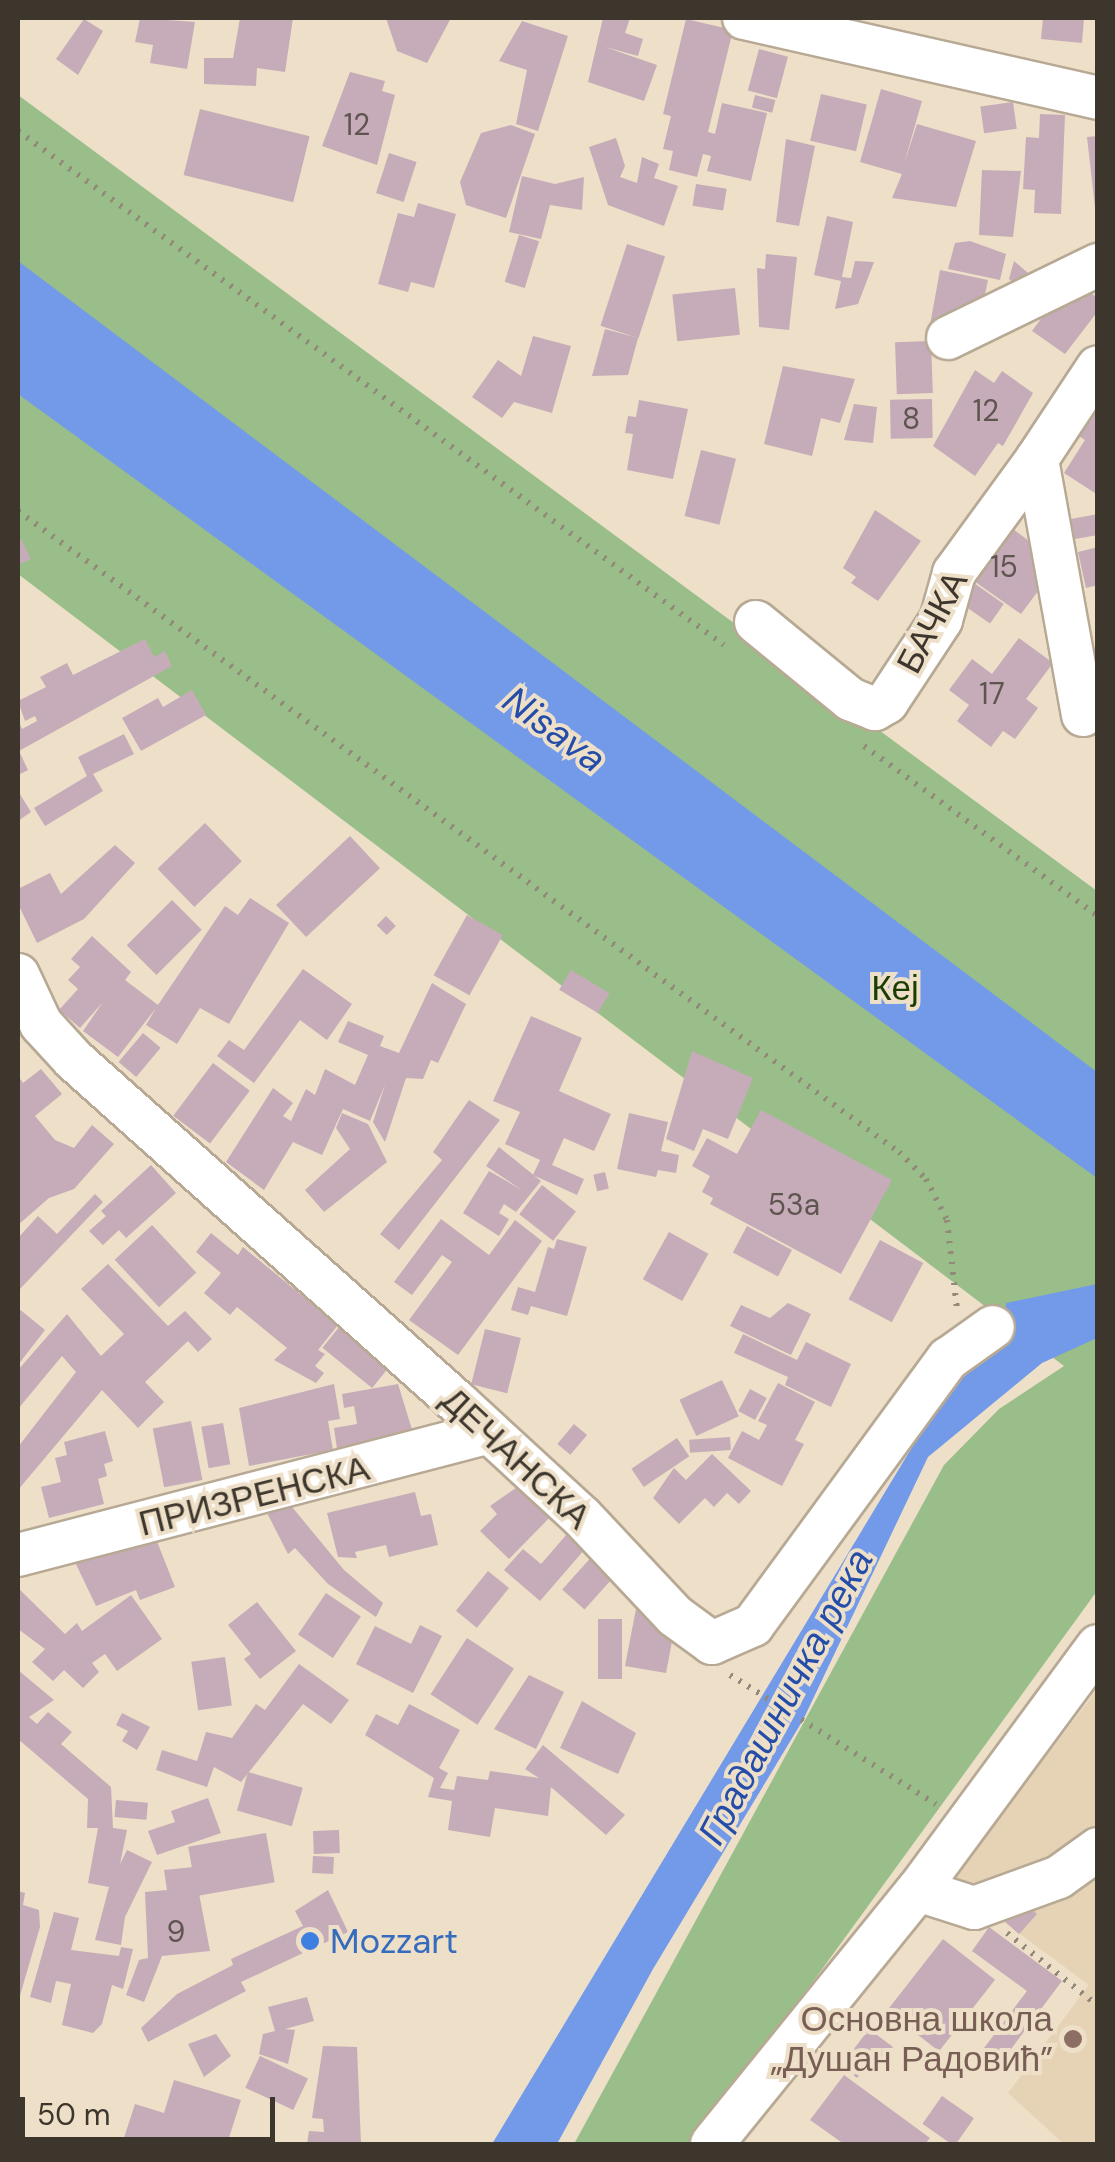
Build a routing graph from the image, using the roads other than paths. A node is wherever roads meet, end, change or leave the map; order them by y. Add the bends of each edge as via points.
1 (744, 18) edge
2 (866, 30) edge
3 (1098, 98) edge
4 (1098, 265) edge
5 (948, 338) dead end
6 (1098, 367) edge
7 (1036, 459) junction
8 (741, 634) road end
9 (1083, 716) dead end
10 (18, 975) edge
11 (978, 1338) road end
12 (488, 1432) junction
13 (18, 1555) edge
14 (1098, 1646) edge
15 (1098, 1849) edge
16 (918, 1890) junction
17 (712, 2144) edge

1 - 2 street
2 - 3 street
4 - 5 street
6 - 7 street, БАЧКА
7 - 8 street, БАЧКА via 954,574 941,620 887,702 874,709 850,699
7 - 9 street
10 - 12 street, ДЕЧАНСКА via 41,1024 74,1060
11 - 12 street, ДЕЧАНСКА via 920,1396 752,1624 712,1643 674,1616 582,1517
12 - 13 street, ПРИЗРЕНСКА
14 - 16 street
15 - 16 street via 1058,1877 974,1908
16 - 17 street

